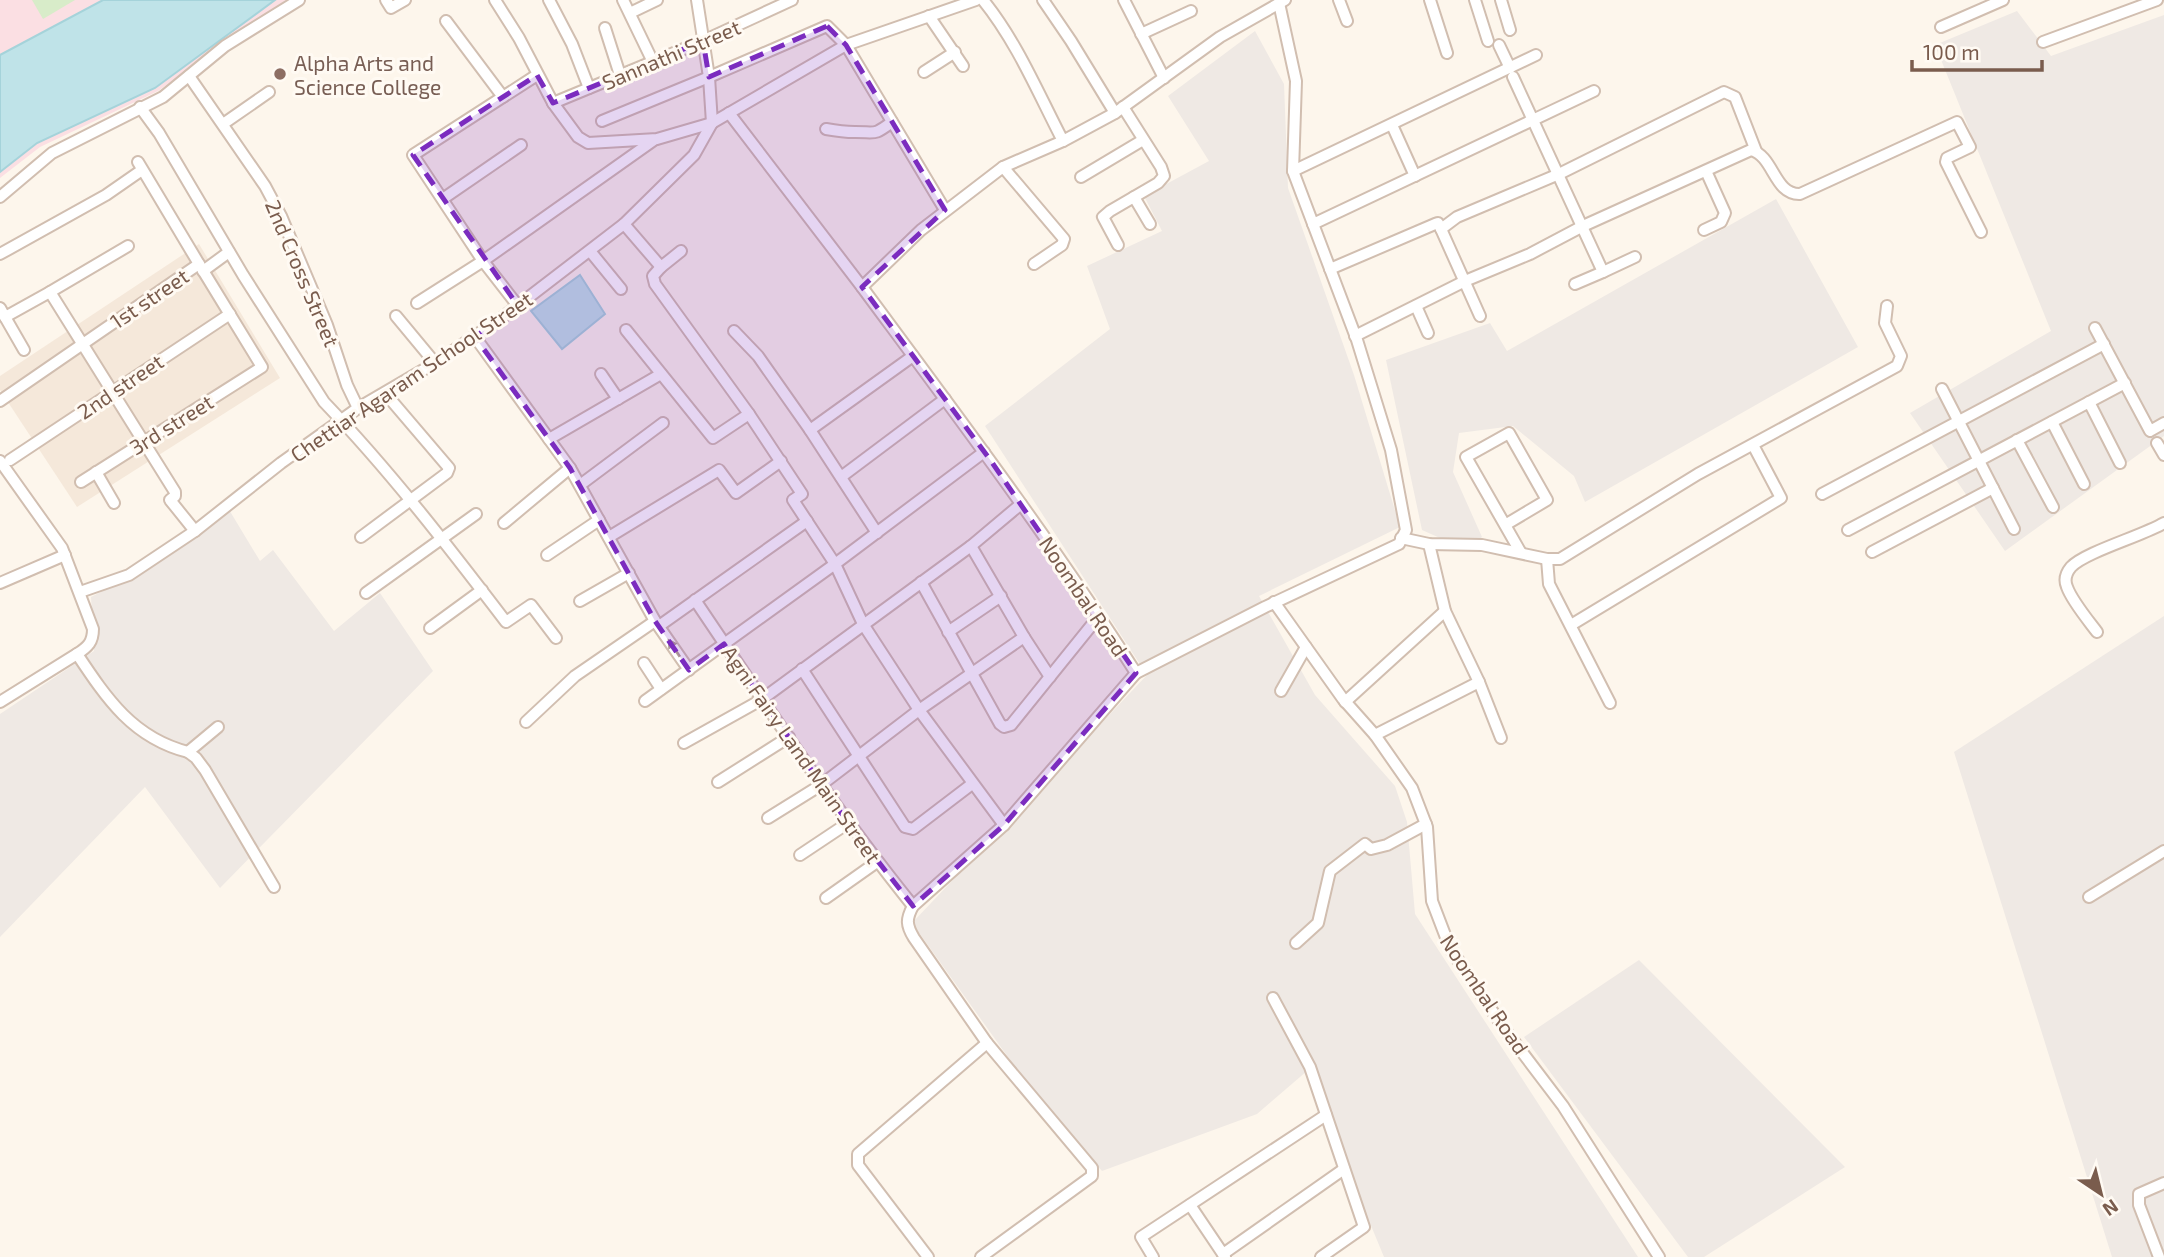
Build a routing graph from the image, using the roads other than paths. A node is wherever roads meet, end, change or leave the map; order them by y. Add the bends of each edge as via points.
1 (299, 0) edge
2 (386, 0) edge
3 (405, 0) edge
4 (495, 0) edge
5 (549, 0) edge
6 (623, 0) edge
7 (657, 0) edge
8 (697, 0) edge
9 (976, 0) edge
10 (983, 0) edge
11 (1043, 0) edge
12 (1124, 0) edge
13 (1339, 0) edge
14 (1430, 0) edge
15 (1475, 0) edge
16 (1501, 0) edge
17 (2003, 0) edge
18 (2157, 0) edge
19 (791, 1) edge
20 (1282, 2) edge
21 (1191, 11) dead end
22 (632, 12) dead end
23 (929, 16) junction
24 (1347, 21) dead end
25 (446, 22) dead end
26 (1941, 27) dead end
27 (605, 28) dead end
28 (1510, 30) dead end
29 (1141, 34) junction
30 (703, 41) junction
31 (2043, 42) dead end
32 (846, 44) junction
33 (955, 52) junction
34 (1447, 54) dead end
35 (1536, 55) dead end
36 (653, 62) junction
37 (962, 66) dead end
38 (924, 72) dead end
39 (1512, 73) junction
40 (537, 75) junction
41 (621, 75) junction
42 (189, 76) junction
43 (709, 77) junction
44 (1164, 78) junction
45 (589, 88) junction
46 (1594, 91) dead end
47 (269, 92) dead end
48 (503, 97) junction
49 (553, 103) junction
50 (140, 107) junction
51 (1119, 110) junction
52 (729, 113) junction
53 (1534, 119) junction
54 (602, 121) dead end
55 (892, 121) junction
56 (712, 123) junction
57 (223, 124) junction
58 (1392, 125) junction
59 (826, 129) dead end
60 (657, 139) junction
61 (1143, 139) junction
62 (1063, 141) junction
63 (521, 145) dead end
64 (1756, 151) junction
65 (1003, 167) junction
66 (1293, 171) junction
67 (1706, 171) junction
68 (1559, 174) junction
69 (1415, 176) junction
70 (1081, 177) dead end
71 (0, 197) edge
72 (1134, 197) junction
73 (444, 198) junction
74 (945, 209) junction
75 (624, 224) junction
76 (1150, 224) dead end
77 (1313, 225) junction
78 (1583, 226) junction
79 (1441, 229) junction
80 (1704, 230) dead end
81 (1981, 232) dead end
82 (1118, 245) dead end
83 (128, 246) dead end
84 (590, 251) junction
85 (681, 251) dead end
86 (229, 252) junction
87 (0, 254) edge
88 (1634, 257) dead end
89 (482, 261) junction
90 (1034, 264) dead end
91 (201, 267) junction
92 (661, 267) junction
93 (1330, 270) junction
94 (1603, 272) junction
95 (1465, 281) junction
96 (1575, 284) dead end
97 (862, 287) junction
98 (621, 289) dead end
99 (50, 292) junction
100 (417, 303) dead end
101 (519, 306) junction
102 (1416, 306) junction
103 (1887, 306) dead end
104 (3, 312) edge
105 (230, 314) junction
106 (396, 316) dead end
107 (1480, 316) dead end
108 (2095, 328) dead end
109 (626, 330) dead end
110 (734, 331) dead end
111 (1428, 333) dead end
112 (1355, 336) junction
113 (475, 337) junction
114 (81, 344) junction
115 (2104, 344) junction
116 (24, 350) dead end
117 (913, 356) junction
118 (435, 363) junction
119 (262, 367) joint
120 (601, 374) dead end
121 (661, 374) junction
122 (2125, 383) junction
123 (1942, 390) dead end
124 (111, 391) junction
125 (385, 393) junction
126 (618, 399) junction
127 (945, 399) junction
128 (0, 401) edge
129 (2089, 402) junction
130 (358, 408) junction
131 (749, 414) junction
132 (342, 419) junction
133 (1959, 422) junction
134 (2052, 422) junction
135 (663, 423) dead end
136 (2164, 423) edge
137 (810, 430) junction
138 (549, 439) junction
139 (2017, 440) junction
140 (143, 441) junction
141 (2157, 443) dead end
142 (1753, 445) junction
143 (984, 452) junction
144 (2164, 455) edge
145 (5, 460) edge
146 (1979, 460) junction
147 (781, 461) junction
148 (2120, 463) dead end
149 (570, 468) junction
150 (96, 472) junction
151 (841, 477) junction
152 (81, 481) dead end
153 (2084, 484) dead end
154 (580, 485) junction
155 (1993, 488) junction
156 (1558, 494) dead end
157 (1822, 494) dead end
158 (412, 500) junction
159 (1547, 500) junction
160 (114, 503) dead end
161 (1021, 504) junction
162 (2053, 507) dead end
163 (476, 514) dead end
164 (599, 520) junction
165 (807, 521) junction
166 (504, 523) dead end
167 (2164, 523) edge
168 (1505, 525) junction
169 (2014, 529) dead end
170 (195, 530) junction
171 (1848, 530) dead end
172 (877, 533) junction
173 (361, 537) dead end
174 (609, 537) junction
175 (1401, 538) junction
176 (442, 539) junction
177 (1429, 544) junction
178 (971, 546) junction
179 (1872, 552) dead end
180 (1521, 553) junction
181 (65, 555) junction
182 (547, 555) dead end
183 (1547, 559) junction
184 (835, 564) junction
185 (629, 573) junction
186 (921, 582) junction
187 (0, 583) edge
188 (482, 590) junction
189 (80, 592) junction
190 (366, 593) dead end
191 (1001, 596) junction
192 (695, 600) junction
193 (580, 601) dead end
194 (1274, 602) junction
195 (1445, 611) junction
196 (1099, 616) junction
197 (657, 624) junction
198 (863, 624) junction
199 (1570, 625) junction
200 (430, 628) dead end
201 (948, 632) junction
202 (2096, 632) dead end
203 (1024, 637) junction
204 (556, 638) dead end
205 (724, 644) junction
206 (1306, 647) junction
207 (77, 654) junction
208 (644, 663) dead end
209 (802, 669) junction
210 (689, 670) junction
211 (1136, 673) junction
212 (973, 674) junction
213 (1050, 677) junction
214 (1479, 682) junction
215 (661, 689) junction
216 (1281, 691) dead end
217 (761, 699) junction
218 (645, 701) dead end
219 (0, 702) edge
220 (1345, 702) junction
221 (1610, 703) dead end
222 (919, 710) junction
223 (526, 722) dead end
224 (218, 727) dead end
225 (1375, 735) junction
226 (789, 737) junction
227 (1501, 738) dead end
228 (684, 743) dead end
229 (188, 752) junction
230 (859, 756) junction
231 (718, 782) dead end
232 (972, 784) junction
233 (821, 785) junction
234 (768, 818) dead end
235 (848, 823) junction
236 (1426, 824) junction
237 (1004, 825) junction
238 (2164, 851) edge
239 (800, 855) dead end
240 (877, 862) junction
241 (274, 887) dead end
242 (2089, 897) dead end
243 (826, 898) dead end
244 (913, 906) junction
245 (1296, 943) dead end
246 (1273, 998) dead end
247 (987, 1043) junction
248 (1326, 1115) junction
249 (1345, 1169) junction
250 (2164, 1183) edge
251 (1190, 1205) junction
252 (1224, 1255) edge
253 (928, 1257) edge
254 (981, 1257) edge
255 (1153, 1257) edge
256 (1321, 1257) edge
257 (1659, 1257) edge
258 (2159, 1257) edge

1 - 42 street via 225,46
2 - 3 street via 391,8
4 - 40 street
5 - 45 street
6 - 36 street
7 - 22 street
8 - 30 street
9 - 23 street
10 - 62 street via 1017,50
11 - 51 street
12 - 29 street
13 - 24 street
14 - 34 street
15 - 39 street
16 - 28 street
17 - 26 street
18 - 31 street
19 - 30 street, Sannathi Street
20 - 44 street via 1220,37
20 - 66 street via 1296,81
21 - 29 street
23 - 32 street
23 - 33 street
25 - 48 street
27 - 41 street
29 - 44 street
30 - 36 street, Sannathi Street
30 - 43 street
32 - 43 street via 822,26
32 - 52 street
32 - 55 street
33 - 37 street
33 - 38 street
35 - 39 street
36 - 41 street, Sannathi Street
39 - 53 street
39 - 58 street
40 - 48 street
40 - 49 street
41 - 45 street, Sannathi Street
42 - 50 street via 163,97
42 - 57 street, 2nd Cross Street
43 - 54 street
43 - 56 street
44 - 51 street
45 - 49 street, Sannathi Street
46 - 53 street
47 - 57 street
48 - 73 street via 413,155
49 - 60 street via 578,137 588,143
50 - 71 street via 52,153
50 - 86 street
51 - 61 street
51 - 62 street
52 - 56 street
52 - 97 street, Noombal Road
53 - 68 street
53 - 69 street
55 - 59 street via 873,134
55 - 74 street
56 - 60 street
56 - 75 street, Chettiar Agaram School Street via 694,155
57 - 130 street, 2nd Cross Street via 281,216
58 - 66 street
58 - 69 street
60 - 89 street
61 - 70 street
61 - 72 street via 1164,176
62 - 65 street
63 - 73 street
64 - 67 street
64 - 68 street via 1735,97 1724,92
64 - 81 street via 1786,191 1800,194 1957,122 1970,147 1946,162
65 - 74 street
65 - 90 street via 1064,239
66 - 77 street
67 - 78 street
67 - 80 street via 1725,213 1721,222
68 - 78 street
68 - 79 street via 1457,217
69 - 77 street
72 - 76 street
72 - 82 street via 1103,217
73 - 89 street
74 - 97 street
75 - 84 street, Chettiar Agaram School Street
75 - 92 street
77 - 93 street
78 - 94 street
78 - 95 street
79 - 93 street via 1438,223 1424,228
79 - 95 street
83 - 99 street
84 - 98 street
84 - 101 street, Chettiar Agaram School Street
85 - 92 street
86 - 91 street
86 - 132 street via 324,402
87 - 91 street via 106,195 140,166
88 - 94 street
89 - 100 street
89 - 101 street
91 - 105 street, 1st street
91 - 114 street, 1st street
92 - 131 street via 653,276 655,284
93 - 112 street
94 - 96 street
95 - 102 street
95 - 107 street
97 - 117 street, Noombal Road
99 - 104 street
99 - 114 street
101 - 113 street, Chettiar Agaram School Street
102 - 111 street
102 - 112 street
103 - 142 street via 1885,323 1901,356 1896,366
104 - 116 street
105 - 119 street, 1st street
105 - 124 street, 2nd street
106 - 118 street
108 - 115 street
109 - 121 street
110 - 137 street via 758,356
112 - 175 street via 1391,450 1405,530
113 - 118 street, Chettiar Agaram School Street
113 - 138 street
114 - 124 street
114 - 128 street, 1st street
115 - 122 street
115 - 133 street
117 - 127 street, Noombal Road
117 - 137 street
118 - 125 street, Chettiar Agaram School Street
119 - 140 street, 3rd street
120 - 126 street
121 - 126 street
121 - 131 street via 713,438
122 - 129 street
122 - 136 street via 2150,431
123 - 133 street
124 - 140 street
124 - 145 street, 2nd street
125 - 130 street, Chettiar Agaram School Street
125 - 158 street via 449,468
126 - 138 street
127 - 143 street, Noombal Road
127 - 151 street
129 - 134 street
129 - 148 street
130 - 132 street, Chettiar Agaram School Street
131 - 147 street
132 - 158 street
132 - 170 street, Chettiar Agaram School Street
133 - 146 street
133 - 157 street
134 - 139 street
134 - 153 street
135 - 154 street
137 - 151 street
138 - 149 street
139 - 146 street
139 - 162 street
140 - 150 street, 3rd street
140 - 170 street via 175,492 170,500
141 - 144 street
142 - 183 street via 1560,559
142 - 199 street via 1780,495 1777,502
143 - 161 street, Noombal Road
143 - 172 street
145 - 181 street
146 - 155 street
146 - 171 street
147 - 165 street via 802,494 793,500
147 - 174 street via 737,493 719,470
149 - 154 street
149 - 166 street
150 - 152 street, 3rd street
150 - 160 street
151 - 172 street
154 - 164 street
155 - 169 street
155 - 179 street
156 - 159 street
158 - 173 street
158 - 176 street
159 - 168 street
159 - 168 street via 1509,433 1466,457
161 - 178 street
161 - 196 street, Noombal Road
163 - 176 street
164 - 174 street
164 - 182 street
165 - 184 street
165 - 192 street
167 - 202 street via 2072,565 2067,587
168 - 180 street
170 - 189 street, Chettiar Agaram School Street via 129,575
172 - 184 street
174 - 185 street
175 - 177 street
175 - 194 street via 1399,544
176 - 188 street
176 - 190 street
177 - 180 street via 1482,545
177 - 195 street
178 - 186 street
178 - 191 street
180 - 183 street
181 - 187 street
181 - 189 street
183 - 199 street via 1549,584
184 - 198 street
184 - 205 street
185 - 193 street
185 - 197 street
186 - 198 street
186 - 201 street
188 - 200 street
188 - 204 street via 506,622 531,605
189 - 207 street via 93,639
191 - 201 street
191 - 203 street
192 - 197 street
192 - 205 street, Agni Fairy Land Main Street
194 - 206 street, Noombal Road
194 - 211 street
195 - 214 street
195 - 220 street
196 - 211 street, Noombal Road
196 - 213 street
210 -> 197 street
197 - 223 street via 575,676
198 - 209 street
198 - 222 street
199 - 221 street
201 - 212 street
203 - 212 street
203 - 213 street
205 - 210 street
205 - 217 street, Agni Fairy Land Main Street
206 - 216 street
206 - 220 street, Noombal Road
207 - 219 street
207 - 229 street via 133,726
208 - 215 street
209 - 217 street
209 - 230 street
210 - 215 street
211 - 237 street, Noombal Road
212 - 213 street via 1004,727 1011,725
212 - 222 street
214 - 225 street
214 - 227 street
215 - 218 street
217 - 226 street, Agni Fairy Land Main Street
217 - 228 street
220 - 225 street, Noombal Road
222 - 230 street
222 - 232 street
224 - 229 street
225 - 236 street, Noombal Road via 1412,788
226 - 231 street
226 - 233 street, Agni Fairy Land Main Street
229 - 241 street via 205,771
230 - 232 street via 905,827 912,829
230 - 233 street
232 - 237 street
233 - 234 street
233 - 235 street, Agni Fairy Land Main Street
235 - 239 street
235 - 240 street, Agni Fairy Land Main Street
236 - 245 street via 1387,845 1371,849 1365,844 1331,871 1318,923
236 - 257 street, Noombal Road via 1431,897 1450,948 1563,1106
237 - 244 street, Noombal Road
238 - 242 street
240 - 243 street
240 - 244 street, Agni Fairy Land Main Street
244 - 247 street via 906,926
246 - 248 street via 1310,1066
247 - 253 street via 858,1154 858,1165
247 - 254 street via 1077,1148 1092,1168 1092,1176
248 - 249 street
248 - 251 street
249 - 252 street
249 - 256 street via 1364,1227
250 - 258 street via 2139,1194
251 - 252 street
251 - 255 street via 1141,1237

